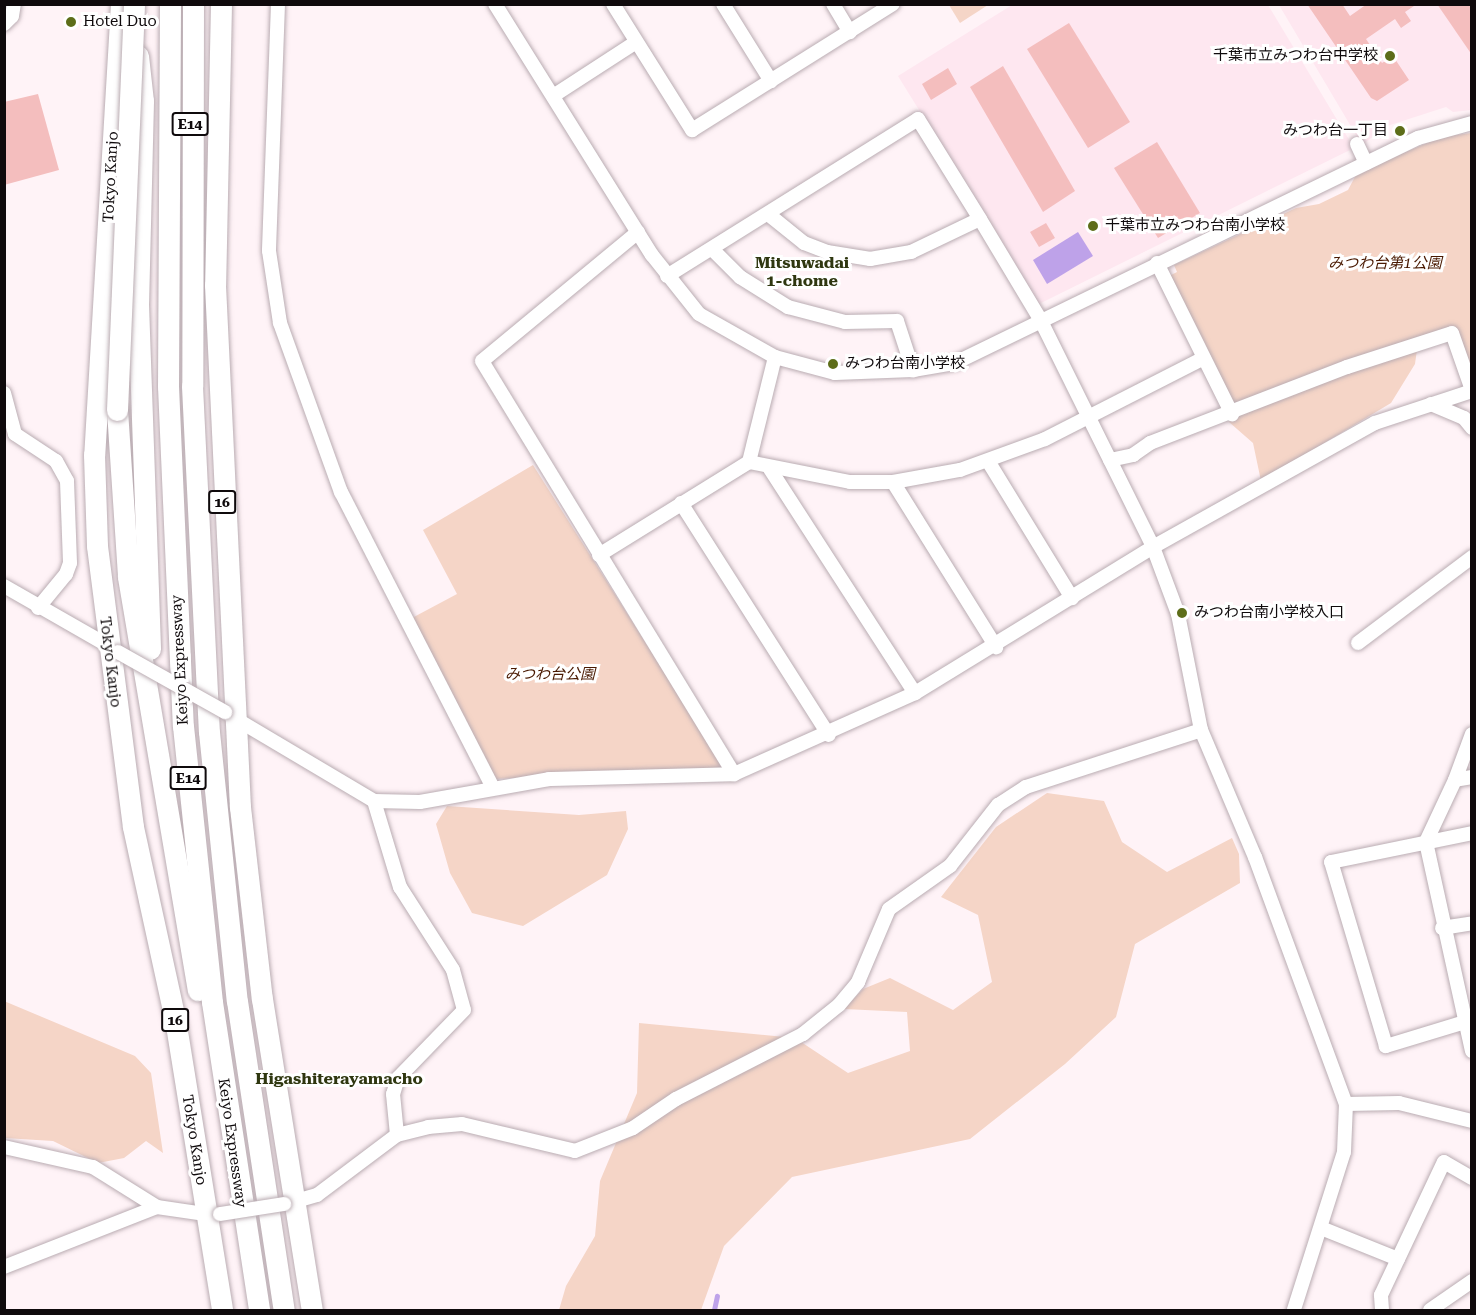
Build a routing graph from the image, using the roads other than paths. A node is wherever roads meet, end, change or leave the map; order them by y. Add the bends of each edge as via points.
1 (14, 4) edge
2 (121, 4) edge
3 (132, 4) edge
4 (170, 4) edge
5 (194, 4) edge
6 (221, 4) edge
7 (278, 4) edge
8 (495, 4) edge
9 (613, 4) edge
10 (723, 4) edge
11 (833, 4) edge
12 (893, 4) edge
13 (4, 24) edge
14 (850, 32) junction
15 (636, 42) junction
16 (771, 81) junction
17 (553, 96) junction
18 (1472, 123) edge
19 (1357, 144) dead end
20 (1366, 163) junction
21 (768, 214) junction
22 (980, 219) junction
23 (638, 232) junction
24 (712, 249) junction
25 (1157, 263) junction
26 (667, 276) junction
27 (1041, 319) junction
28 (775, 357) junction
29 (1204, 358) junction
30 (913, 370) junction
31 (1472, 390) edge
32 (4, 393) edge
33 (1431, 404) junction
34 (1232, 414) junction
35 (1089, 416) junction
36 (1472, 428) edge
37 (1110, 460) junction
38 (988, 461) junction
39 (749, 462) junction
40 (770, 469) junction
41 (893, 482) junction
42 (681, 503) junction
43 (1153, 547) junction
44 (599, 555) junction
45 (1472, 557) edge
46 (4, 585) edge
47 (1072, 598) junction
48 (38, 608) junction
49 (1358, 643) dead end
50 (996, 647) junction
51 (112, 649) junction
52 (915, 693) junction
53 (230, 715) junction
54 (151, 724) junction
55 (1201, 730) junction
56 (1472, 734) edge
57 (829, 735) junction
58 (734, 774) junction
59 (1472, 777) edge
60 (1455, 780) junction
61 (492, 786) junction
62 (374, 801) junction
63 (1472, 833) edge
64 (1426, 842) junction
65 (1472, 923) edge
66 (1442, 928) junction
67 (1465, 1022) junction
68 (1472, 1051) edge
69 (1346, 1104) junction
70 (1472, 1121) edge
71 (397, 1135) junction
72 (4, 1147) edge
73 (234, 1164) junction
74 (1472, 1178) edge
75 (290, 1203) junction
76 (157, 1207) junction
77 (213, 1214) junction
78 (1321, 1228) junction
79 (1398, 1259) junction
80 (4, 1267) edge
81 (1472, 1281) edge
82 (222, 1311) edge
83 (259, 1311) edge
84 (284, 1311) edge
85 (312, 1311) edge
86 (1294, 1311) edge
87 (1382, 1311) edge
88 (1430, 1311) edge

1 - 13 street via 12,16
2 - 51 highway, Tokyo Kanjo / 16 via 94,455
3 - 54 highway via 143,100 138,304
3 - 54 highway, bridge via 117,410 122,521
4 - 73 highway, Keiyo Expressway / E14 via 166,242 183,726
5 - 84 highway, Keiyo Expressway / E14 via 189,244 196,500 209,732 237,1001
6 - 53 highway, 16 via 215,285
7 - 61 street via 269,251 280,323 341,492
8 - 17 street
9 - 15 street
10 - 16 street
11 - 14 street
12 - 14 street
14 - 16 street
15 - 16 street via 692,130
15 - 17 street
17 - 23 street
18 - 20 street via 1418,138
19 - 20 street
20 - 25 street
21 - 22 street via 804,243 827,252 870,259 911,252
21 - 22 street via 918,119
21 - 24 street
22 - 27 street
23 - 26 street
23 - 44 street via 482,361
24 - 26 street
24 - 30 street via 740,277 788,307 845,322 897,321
25 - 27 street
25 - 29 street
26 - 28 street via 699,314
27 - 30 street via 955,363
27 - 35 street
28 - 30 street via 835,373
28 - 39 street
29 - 34 street
29 - 35 street
31 - 33 street
31 - 34 street via 1452,333 1347,367
32 - 48 street via 15,434 56,461 67,481 70,563 66,574
33 - 36 street via 1464,418
33 - 43 street via 1375,423
34 - 37 street via 1150,443 1133,455
35 - 37 street
35 - 38 street
37 - 43 street
38 - 41 street
38 - 47 street
39 - 40 street
39 - 42 street
40 - 41 street via 816,478
40 - 52 street
41 - 50 street
42 - 44 street
42 - 57 street
43 - 47 street
43 - 55 street via 1178,614
44 - 58 street
45 - 49 street
46 - 48 street
47 - 50 street
48 - 51 street
50 - 52 street
51 - 53 street, bridge
51 - 77 highway, Tokyo Kanjo / 16 via 133,827
52 - 57 street
53 - 62 street
53 - 75 highway, 16 via 257,963
54 - 73 highway
55 - 69 street via 1255,857
55 - 71 street via 1026,788 998,805 950,866 889,909 858,982 839,1005 803,1034 676,1099 610,1140 588,1149 560,1150 462,1124
56 - 60 street
57 - 58 street
58 - 61 street via 549,779
59 - 60 street
60 - 64 street
61 - 62 street via 420,802
62 - 71 street via 400,887 453,970 464,1010 398,1078 393,1094
63 - 64 street
64 - 66 street
64 - 67 street via 1331,862 1386,1046
65 - 66 street
66 - 67 street
67 - 68 street
69 - 70 street via 1399,1104
69 - 78 street via 1344,1152
71 - 75 street via 324,1191
72 - 76 street via 93,1167
73 - 83 highway, Keiyo Expressway / E14
74 - 79 street via 1444,1162
75 - 77 street, bridge
75 - 85 highway, 16
76 - 77 street
76 - 80 street
77 - 82 highway, Tokyo Kanjo / 16
78 - 79 street
78 - 86 street
79 - 87 street via 1381,1294
81 - 88 street

